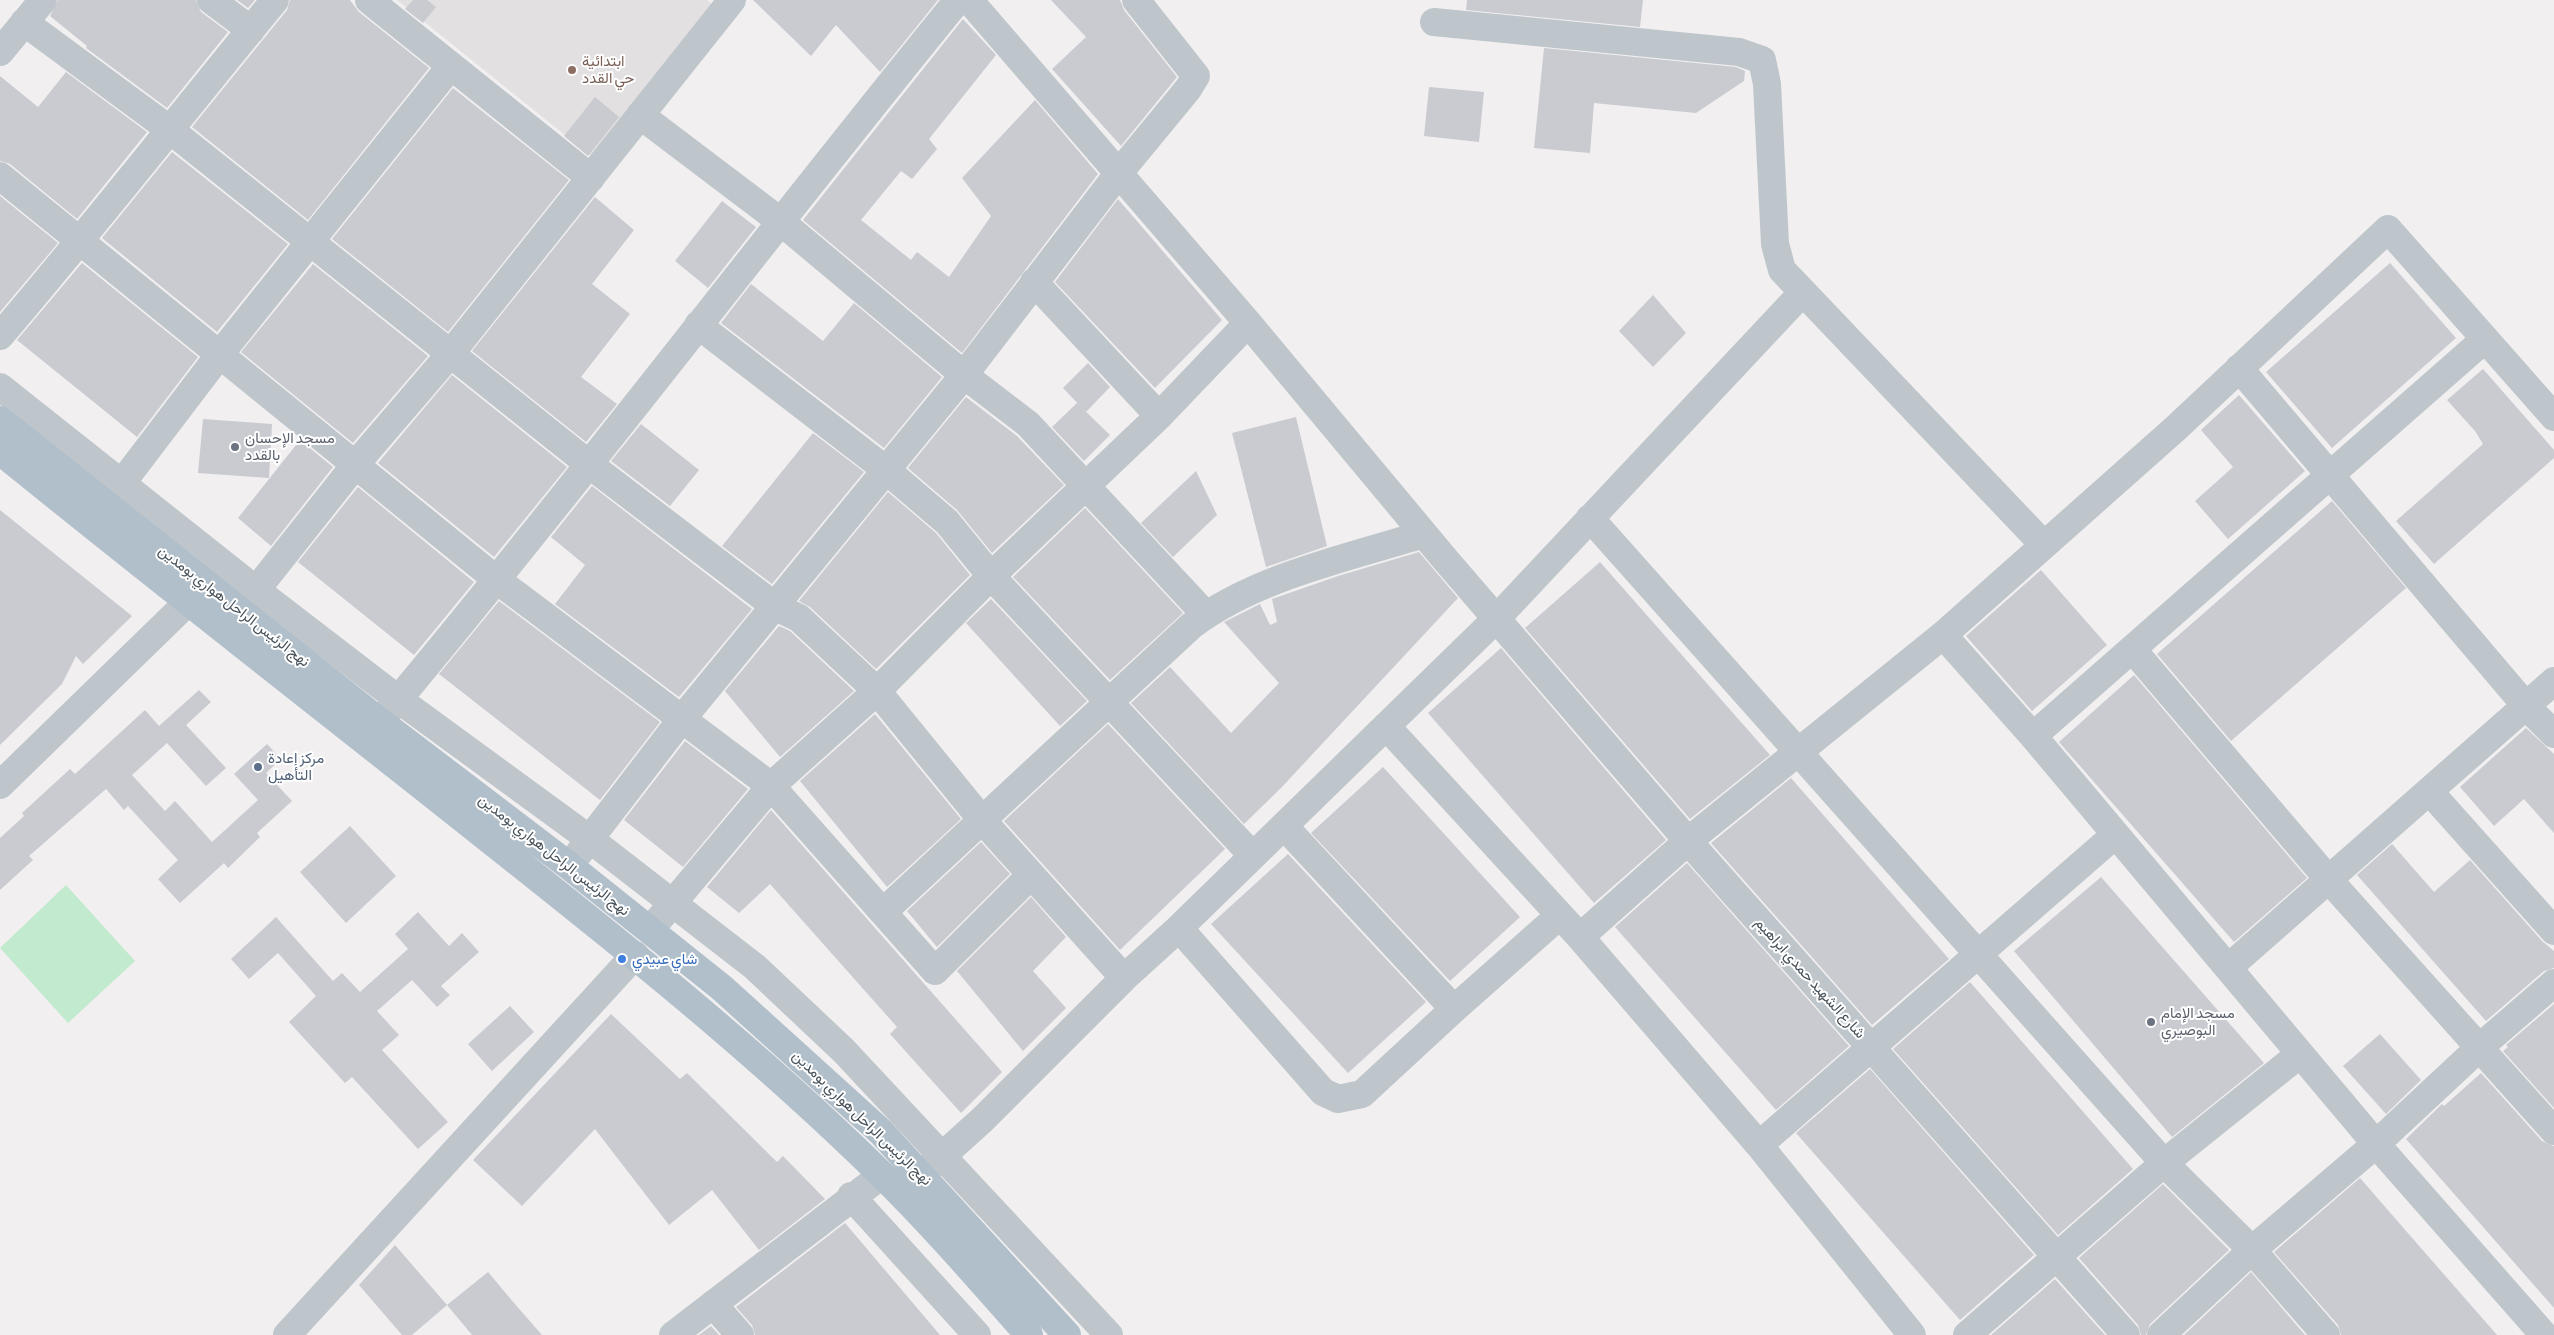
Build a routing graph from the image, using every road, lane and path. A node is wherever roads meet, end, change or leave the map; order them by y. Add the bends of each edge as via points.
1 (43, 0) edge
2 (212, 0) edge
3 (276, 0) edge
4 (369, 0) edge
5 (958, 0) edge
6 (969, 0) edge
7 (1136, 0) edge
8 (731, 1) edge
9 (24, 22) junction
10 (1434, 22) dead end
11 (251, 30) junction
12 (0, 52) edge
13 (450, 67) junction
14 (640, 115) junction
15 (169, 129) junction
16 (1118, 174) junction
17 (0, 176) edge
18 (591, 178) junction
19 (780, 221) junction
20 (82, 240) junction
21 (311, 240) junction
22 (1034, 282) junction
23 (1803, 292) junction
24 (1248, 323) junction
25 (698, 325) junction
26 (0, 336) edge
27 (2485, 339) junction
28 (451, 353) junction
29 (220, 354) junction
30 (2239, 368) junction
31 (964, 375) junction
32 (0, 387) edge
33 (1159, 416) junction
34 (2554, 417) edge
35 (0, 420) edge
36 (0, 451) edge
37 (355, 465) junction
38 (590, 465) junction
39 (885, 469) junction
40 (2331, 474) junction
41 (122, 482) junction
42 (1085, 485) junction
43 (105, 505) junction
44 (1590, 518) junction
45 (1424, 534) junction
46 (2044, 545) junction
47 (991, 576) junction
48 (497, 580) junction
49 (248, 600) junction
50 (187, 603) junction
51 (776, 607) junction
52 (1206, 615) junction
53 (1496, 619) junction
54 (1943, 635) junction
55 (2133, 650) junction
56 (2554, 681) edge
57 (876, 691) junction
58 (398, 699) junction
59 (1110, 701) junction
60 (2526, 706) junction
61 (681, 720) junction
62 (1386, 726) junction
63 (369, 729) junction
64 (2554, 734) edge
65 (2033, 736) junction
66 (1798, 752) junction
67 (0, 784) edge
68 (771, 786) junction
69 (2430, 792) junction
70 (982, 820) junction
71 (1284, 826) junction
72 (2115, 835) junction
73 (591, 840) junction
74 (1688, 841) junction
75 (1253, 856) junction
76 (568, 865) junction
77 (1030, 876) junction
78 (2329, 880) junction
79 (674, 903) junction
80 (883, 912) junction
81 (1559, 916) junction
82 (1179, 928) junction
83 (650, 930) junction
84 (2554, 931) edge
85 (1580, 937) junction
86 (635, 955) junction
87 (1977, 956) junction
88 (2229, 967) junction
89 (1124, 978) junction
90 (2554, 983) edge
91 (1454, 1009) junction
92 (2480, 1047) junction
93 (1872, 1048) junction
94 (2300, 1054) junction
95 (2554, 1131) edge
96 (2376, 1144) junction
97 (1759, 1145) junction
98 (943, 1155) junction
99 (2164, 1163) junction
100 (882, 1175) junction
101 (922, 1175) junction
102 (851, 1196) junction
103 (902, 1196) junction
104 (2252, 1250) junction
105 (2058, 1257) junction
106 (713, 1304) junction
107 (1011, 1315) junction
108 (287, 1335) edge
109 (673, 1335) edge
110 (740, 1335) edge
111 (978, 1335) edge
112 (1029, 1335) edge
113 (1067, 1335) edge
114 (1109, 1335) edge
115 (1912, 1335) edge
116 (1967, 1335) edge
117 (2126, 1335) edge
118 (2161, 1335) edge
119 (2326, 1335) edge
120 (2544, 1335) edge

1 - 9 street
2 - 11 street
3 - 11 street
4 - 13 street
5 - 19 street
6 - 16 street, شارع الشهيد حمدي ابراهيم
7 - 16 street via 1196,76 1178,104
8 - 14 street
9 - 12 street
9 - 15 street
10 - 23 street via 1739,52 1762,60 1767,84 1775,244 1782,270
11 - 15 street
13 - 18 street
13 - 21 street
14 - 18 street
14 - 19 street
15 - 20 street
15 - 21 street
16 - 22 street
16 - 24 street, شارع الشهيد حمدي ابراهيم
17 - 20 street
18 - 28 street
19 - 25 street
19 - 31 street
20 - 26 street
20 - 29 street
21 - 28 street
21 - 29 street
22 - 31 street
22 - 33 street
23 - 44 street
23 - 46 street
24 - 33 street
24 - 45 street, شارع الشهيد حمدي ابراهيم
25 - 38 street
25 - 39 street
27 - 30 street via 2388,228
27 - 34 street
27 - 40 street
28 - 37 street
28 - 38 street
29 - 37 street
29 - 41 street
30 - 40 street
30 - 46 street
31 - 39 street
31 - 42 street via 1028,424
32 - 41 street
33 - 42 street
35 - 43 main road, نهج الرئيس الراحل هواري بومدين
36 - 50 main road, نهج الرئيس الراحل هواري بومدين
37 - 48 street
37 - 49 street
38 - 48 street
38 - 51 street
39 - 47 street via 947,522
39 - 51 street
40 - 55 street
40 - 60 street
41 - 43 street
41 - 49 street
42 - 47 street
42 - 52 street
43 - 49 main road, نهج الرئيس الراحل هواري بومدين
44 - 53 street
44 - 66 street
45 - 52 street via 1267,584
45 - 53 street, شارع الشهيد حمدي ابراهيم
46 - 54 street
47 - 57 street
47 - 59 street
48 - 58 street
48 - 61 street
49 - 58 street
49 - 63 main road, نهج الرئيس الراحل هواري بومدين
50 - 63 main road, نهج الرئيس الراحل هواري بومدين
50 - 67 street
51 - 57 street via 799,618
51 - 61 street
52 - 59 street
53 - 62 street
53 - 74 street, شارع الشهيد حمدي ابراهيم
54 - 65 street
54 - 66 street
55 - 65 street
55 - 78 street
56 - 60 street
57 - 68 street
57 - 70 street
58 - 63 street
58 - 73 street
59 - 70 street
59 - 75 street
60 - 64 street
60 - 69 street
61 - 68 street
61 - 73 street
62 - 71 street
62 - 81 street
63 - 76 main road, نهج الرئيس الراحل هواري بومدين
63 - 86 main road, نهج الرئيس الراحل هواري بومدين
65 - 72 street
66 - 74 street
66 - 87 street
68 - 79 street
68 - 80 street
69 - 78 street
69 - 84 street
70 - 77 street
70 - 80 street
71 - 75 street
71 - 91 street
72 - 87 street
72 - 88 street
73 - 76 street
73 - 79 street
74 - 85 street
74 - 93 street, شارع الشهيد حمدي ابراهيم
75 - 82 street
76 - 83 main road, نهج الرئيس الراحل هواري بومدين
77 - 80 street via 935,971
77 - 89 street
78 - 88 street
78 - 92 street
79 - 83 street
79 - 98 street via 755,967 844,1051
81 - 85 street
81 - 91 street
82 - 89 street
82 - 91 street via 1323,1092 1338,1099 1362,1094
83 - 101 main road, نهج الرئيس الراحل هواري بومدين via 806,1062
85 - 97 street
86 - 100 main road, نهج الرئيس الراحل هواري بومدين via 784,1083
86 - 108 street
87 - 93 street
87 - 99 street
88 - 94 street
89 - 98 street
90 - 92 street
92 - 95 street
92 - 96 street
93 - 97 street
93 - 105 street, شارع الشهيد حمدي ابراهيم
94 - 96 street
94 - 99 street
96 - 104 street
96 - 120 street
97 - 115 street
98 - 101 street
98 - 114 street
99 - 104 street
99 - 105 street
100 - 102 street
100 - 103 main road, نهج الرئيس الراحل هواري بومدين
101 - 103 street
101 - 113 main road, نهج الرئيس الراحل هواري بومدين
102 - 106 street
102 - 111 street
103 - 107 main road, نهج الرئيس الراحل هواري بومدين
104 - 118 street
104 - 119 street
105 - 116 street
105 - 117 street, شارع الشهيد حمدي ابراهيم
106 - 109 street
106 - 110 street
107 - 111 street
107 - 112 main road, نهج الرئيس الراحل هواري بومدين

